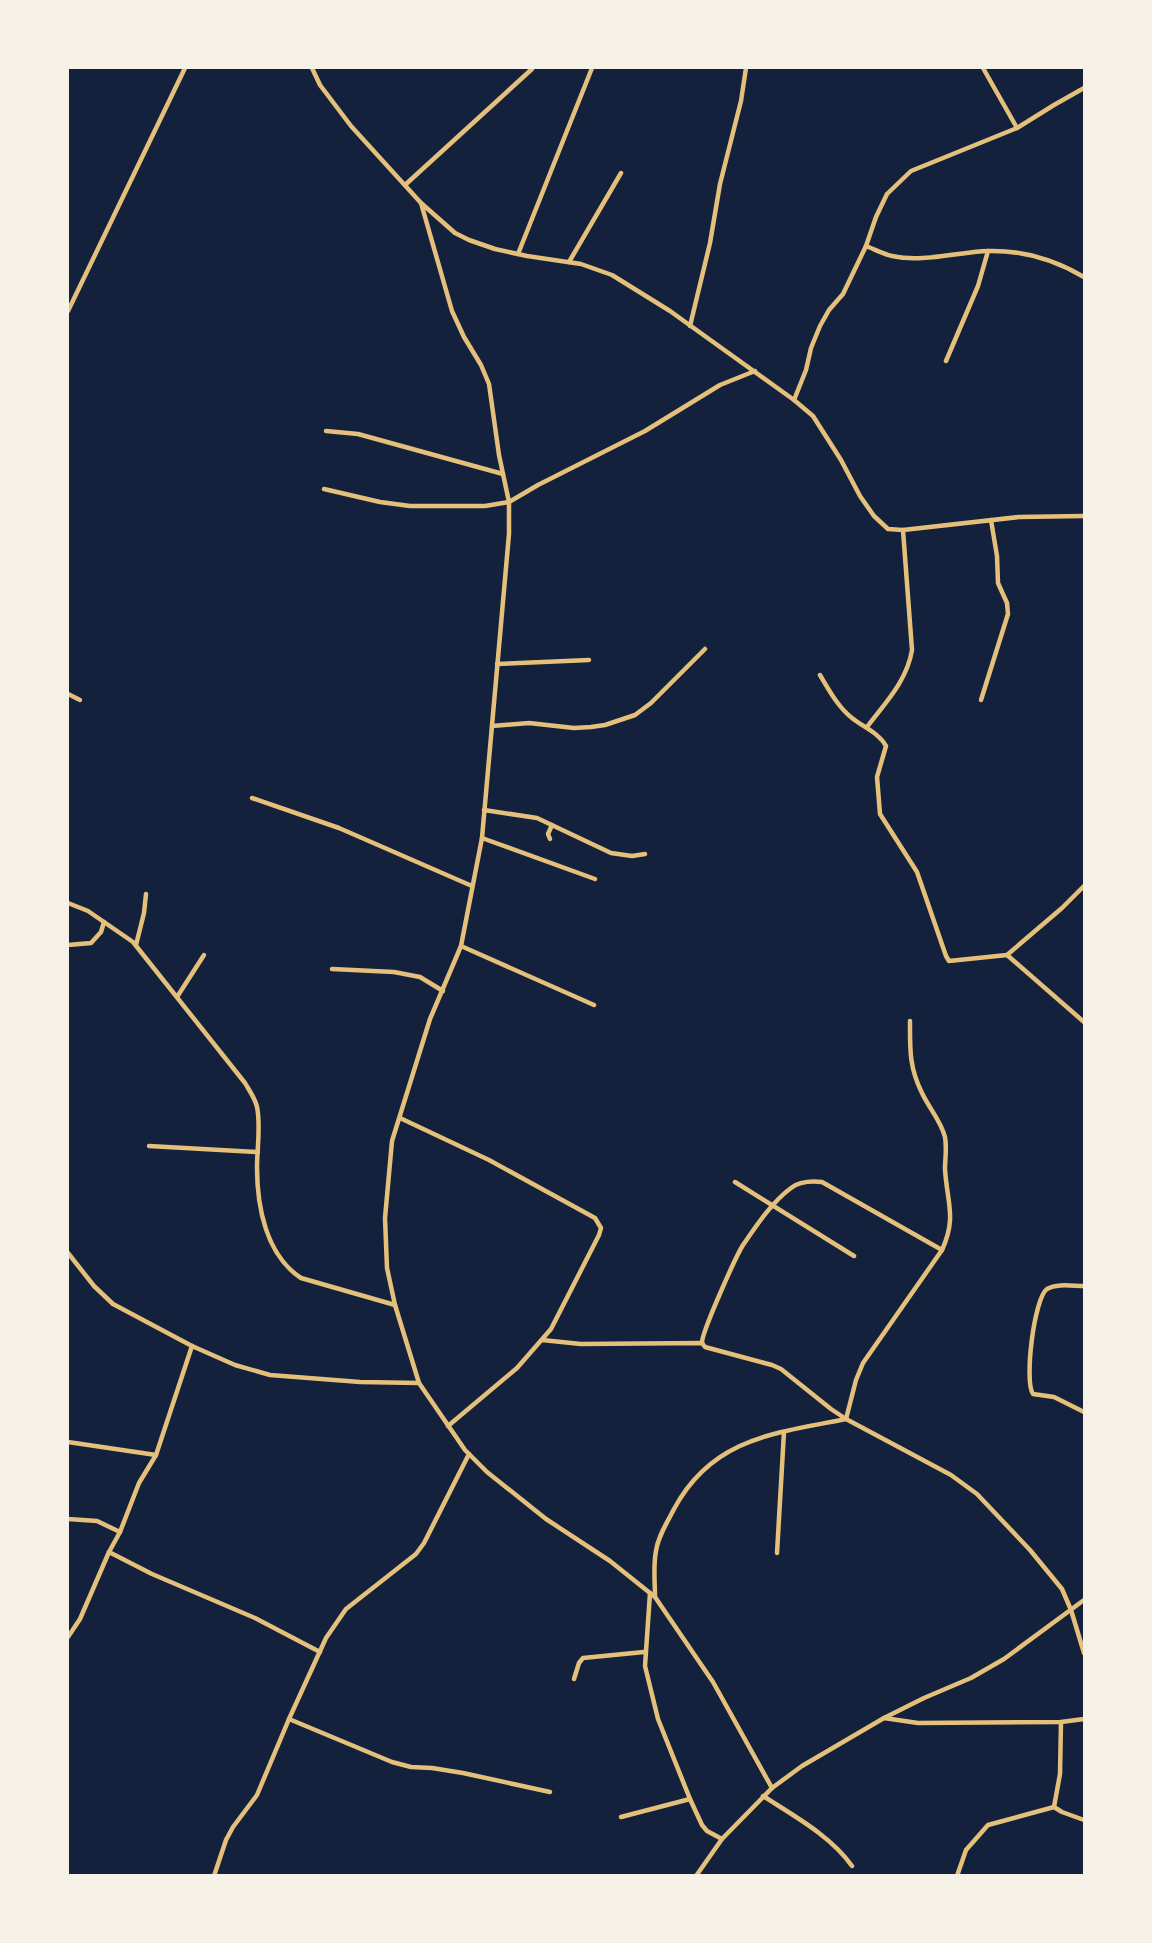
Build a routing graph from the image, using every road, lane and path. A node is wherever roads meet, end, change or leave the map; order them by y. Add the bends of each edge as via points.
1 (185, 68) edge
2 (312, 68) edge
3 (592, 68) edge
4 (746, 68) edge
5 (983, 68) edge
6 (532, 69) dead end
7 (1084, 88) edge
8 (1017, 128) junction
9 (621, 172) dead end
10 (405, 185) junction
11 (421, 203) junction
12 (866, 246) junction
13 (988, 251) junction
14 (518, 254) junction
15 (569, 262) junction
16 (1084, 277) edge
17 (68, 311) edge
18 (690, 326) junction
19 (946, 361) dead end
20 (754, 371) junction
21 (794, 400) junction
22 (326, 431) dead end
23 (503, 474) junction
24 (324, 489) dead end
25 (509, 502) junction
26 (1084, 516) edge
27 (991, 520) junction
28 (903, 530) junction
29 (705, 649) dead end
30 (589, 660) dead end
31 (497, 664) junction
32 (820, 675) dead end
33 (68, 694) edge
34 (80, 700) dead end
35 (981, 700) dead end
36 (492, 726) junction
37 (867, 727) junction
38 (252, 798) dead end
39 (484, 810) junction
40 (552, 825) junction
41 (482, 838) junction
42 (550, 839) dead end
43 (645, 854) dead end
44 (595, 879) dead end
45 (472, 886) junction
46 (1084, 886) edge
47 (146, 894) dead end
48 (68, 903) edge
49 (104, 922) junction
50 (68, 945) edge
51 (136, 945) junction
52 (461, 946) junction
53 (204, 955) dead end
54 (1007, 955) junction
55 (332, 969) dead end
56 (442, 991) junction
57 (177, 997) junction
58 (594, 1005) dead end
59 (910, 1021) dead end
60 (1084, 1022) edge
61 (400, 1118) junction
62 (149, 1146) dead end
63 (258, 1152) junction
64 (735, 1182) dead end
65 (773, 1206) junction
66 (942, 1250) junction
67 (68, 1252) edge
68 (854, 1256) dead end
69 (1084, 1286) edge
70 (395, 1305) junction
71 (542, 1340) junction
72 (702, 1343) junction
73 (192, 1346) junction
74 (419, 1383) junction
75 (1084, 1412) edge
76 (846, 1419) junction
77 (448, 1426) junction
78 (784, 1432) junction
79 (68, 1442) edge
80 (469, 1454) junction
81 (156, 1455) junction
82 (68, 1519) edge
83 (120, 1532) junction
84 (109, 1552) junction
85 (777, 1553) dead end
86 (652, 1595) junction
87 (1084, 1600) edge
88 (1071, 1610) junction
89 (68, 1637) edge
90 (320, 1652) junction
91 (644, 1652) junction
92 (1084, 1653) edge
93 (574, 1679) dead end
94 (884, 1718) junction
95 (289, 1719) junction
96 (1084, 1719) edge
97 (1060, 1722) junction
98 (772, 1788) junction
99 (550, 1792) dead end
100 (763, 1796) junction
101 (690, 1799) junction
102 (1054, 1807) junction
103 (621, 1817) dead end
104 (1084, 1820) edge
105 (722, 1839) junction
106 (852, 1866) dead end
107 (214, 1875) edge
108 (696, 1875) edge
109 (957, 1875) edge

1 - 17 street
2 - 10 street via 334,106
3 - 14 street
4 - 18 street
5 - 8 street
6 - 10 street
7 - 8 street
8 - 12 street via 911,171 887,194
9 - 15 street
10 - 11 street
11 - 14 street via 455,233
11 - 23 street via 452,311 489,384
12 - 13 street via 890,256 911,258
12 - 21 street via 843,294 820,326
13 - 16 street via 1045,258
13 - 19 street via 978,286
14 - 15 street
15 - 18 street via 628,283
18 - 20 street
20 - 21 street
20 - 25 street via 720,385 645,431
21 - 28 street via 813,416 874,516 888,529
22 - 23 street via 358,434
23 - 25 street
24 - 25 street via 410,506 485,506
25 - 31 street
26 - 27 street
27 - 28 street
27 - 35 street via 998,583 1008,614
28 - 37 street via 912,650 897,688
29 - 36 street via 635,715 591,727 529,723
30 - 31 street
31 - 36 street
32 - 37 street via 843,709
33 - 34 street
36 - 39 street
37 - 54 street via 886,746 877,777 880,814 917,872 946,956 952,962
38 - 45 street via 339,828
39 - 40 street via 537,818
39 - 41 street
40 - 42 street
40 - 43 street via 610,853
41 - 44 street
41 - 45 street
45 - 52 street
46 - 54 street
47 - 51 street
48 - 49 street
49 - 50 street via 91,943
49 - 51 street
51 - 57 street
52 - 56 street
52 - 58 street
53 - 57 street
54 - 60 street
55 - 56 street via 420,977
56 - 61 street
57 - 63 street via 254,1099
59 - 66 street via 912,1067 945,1137 951,1222
61 - 70 street via 392,1141 385,1218 387,1268
61 - 71 street via 543,1188 599,1223 599,1235
62 - 63 street
63 - 70 street via 260,1202 267,1235 288,1269 301,1278
64 - 65 street
65 - 66 street via 795,1185 822,1182
65 - 68 street
65 - 72 street via 742,1246
66 - 76 street via 863,1363
67 - 73 street via 113,1304
69 - 75 street via 1048,1288 1041,1295 1029,1371 1033,1394 1054,1397
70 - 74 street
71 - 72 street via 581,1344
71 - 77 street via 517,1368
72 - 76 street via 781,1369
73 - 74 street via 270,1375
73 - 81 street
74 - 77 street
76 - 78 street
76 - 88 street via 951,1474 977,1494 1045,1567 1062,1589
77 - 80 street
78 - 85 street
78 - 86 street via 720,1455 693,1481 659,1539
79 - 81 street
80 - 86 street via 546,1519 610,1561
80 - 90 street via 420,1548 346,1609
81 - 83 street via 139,1483
82 - 83 street via 97,1521
83 - 84 street
84 - 89 street
84 - 90 street
86 - 91 street
86 - 98 street via 713,1682
87 - 88 street
88 - 92 street
88 - 94 street via 1004,1659
90 - 95 street
91 - 93 street via 583,1659
91 - 101 street via 658,1719
94 - 97 street via 918,1723
94 - 98 street
95 - 99 street via 392,1762
95 - 107 street via 257,1795 226,1840
96 - 97 street
97 - 102 street via 1060,1779
98 - 100 street
100 - 105 street
100 - 106 street via 842,1852
101 - 103 street
101 - 105 street via 702,1825
102 - 104 street
102 - 109 street via 988,1825 966,1850
105 - 108 street

